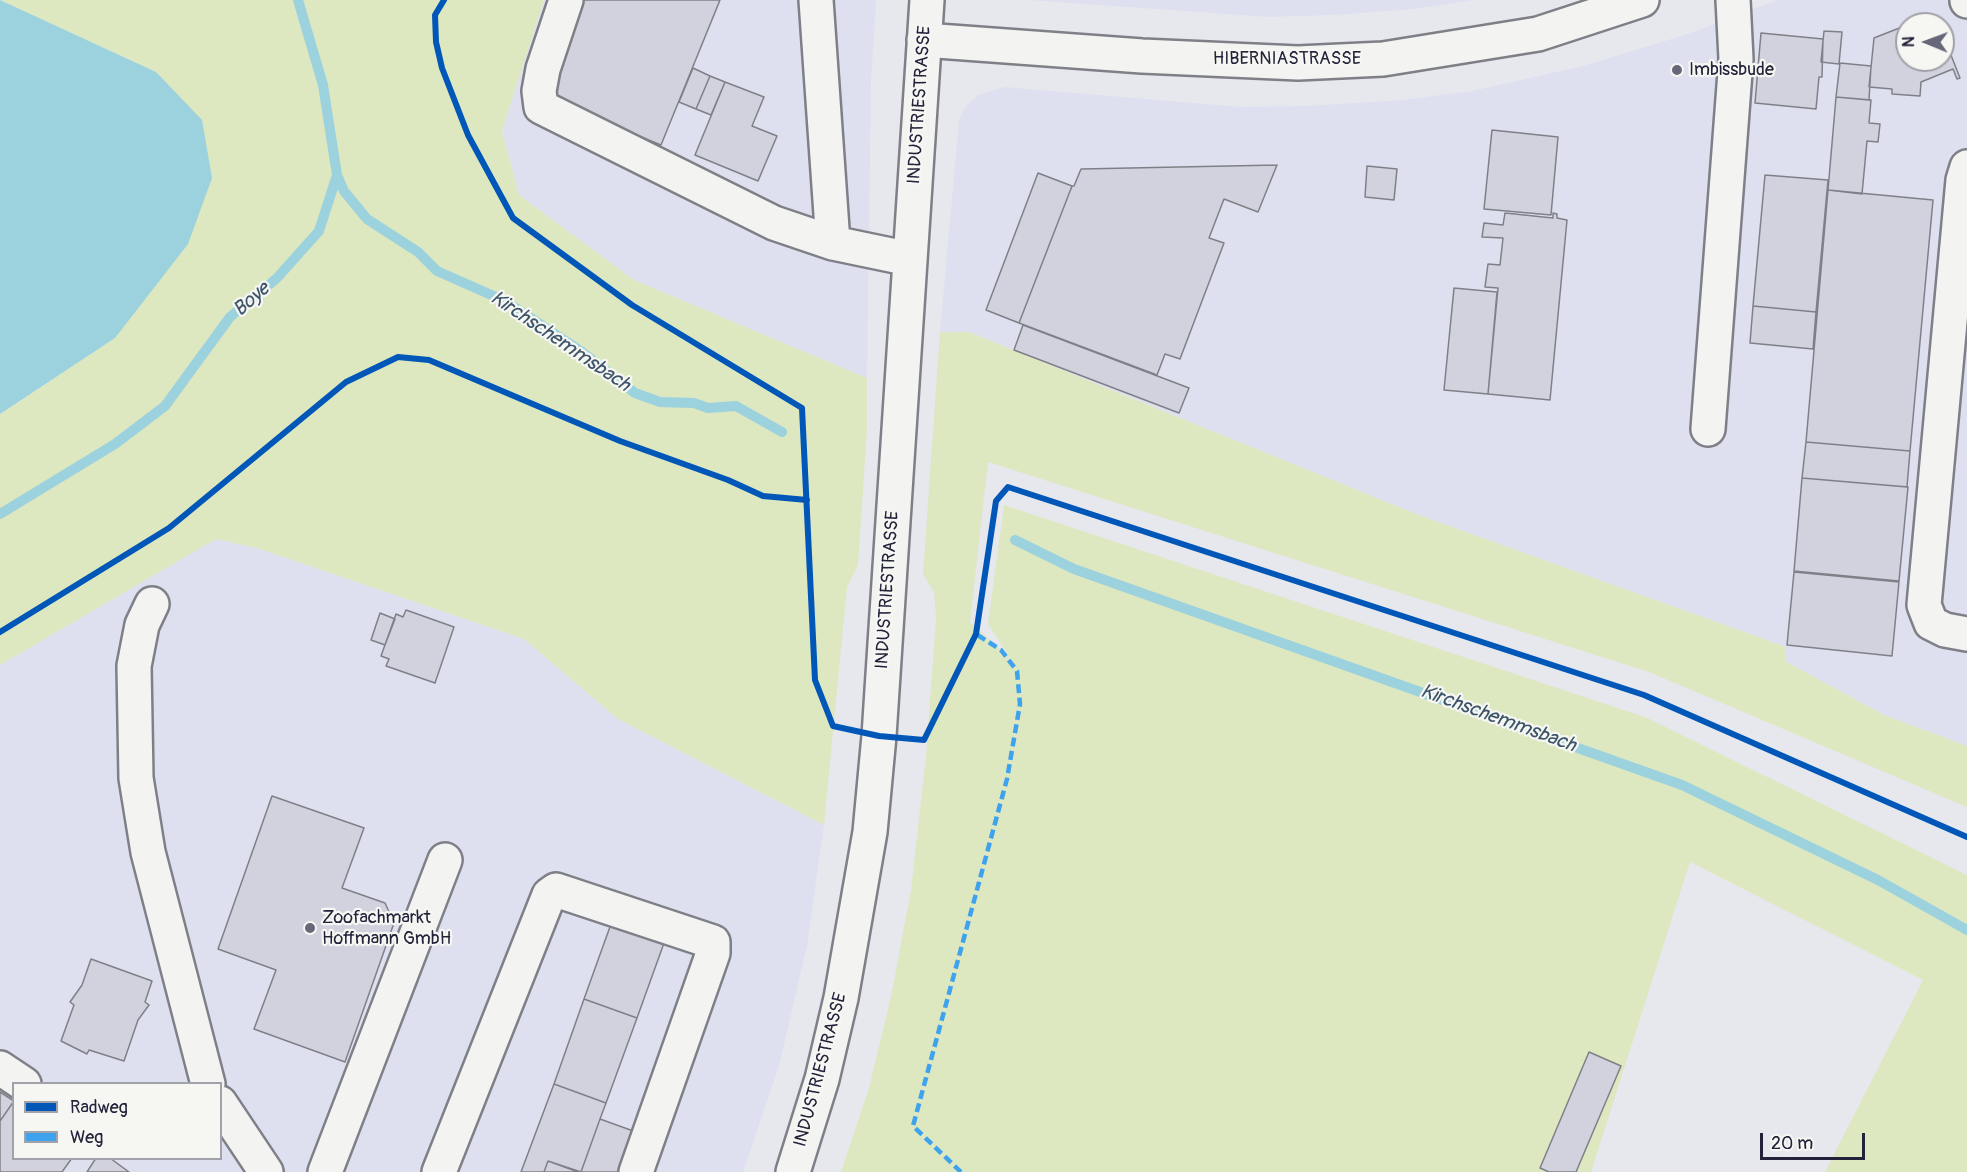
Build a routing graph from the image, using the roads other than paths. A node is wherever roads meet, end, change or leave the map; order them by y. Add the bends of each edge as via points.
1 (566, 0) edge
2 (816, 0) edge
3 (927, 0) edge
4 (1642, 0) edge
5 (1733, 0) edge
6 (924, 40) junction
7 (1967, 167) edge
8 (833, 243) junction
9 (910, 260) junction
10 (1708, 429) dead end
11 (152, 604) dead end
12 (1967, 634) edge
13 (445, 860) dead end
14 (0, 1068) edge
15 (22, 1082) edge
16 (208, 1082) edge
17 (222, 1106) edge
18 (266, 1172) edge
19 (325, 1172) edge
20 (439, 1172) edge
21 (636, 1172) edge
22 (793, 1172) edge

1 - 8 street via 543,69 541,107 774,223
2 - 8 street
3 - 6 street, INDUSTRIESTRASSE
4 - 6 street, HIBERNIASTRASSE via 1538,34 1383,59 1276,62
5 - 10 street via 1736,59
6 - 9 street, INDUSTRIESTRASSE
7 - 12 street via 1961,192 1924,605 1931,623
8 - 9 street
9 - 22 street, INDUSTRIESTRASSE via 870,832 841,998 822,1079
11 - 16 street via 142,624 134,666 136,778 148,852
13 - 19 street
14 - 15 street
17 - 18 street
20 - 21 street via 549,895 556,890 713,942 713,953

